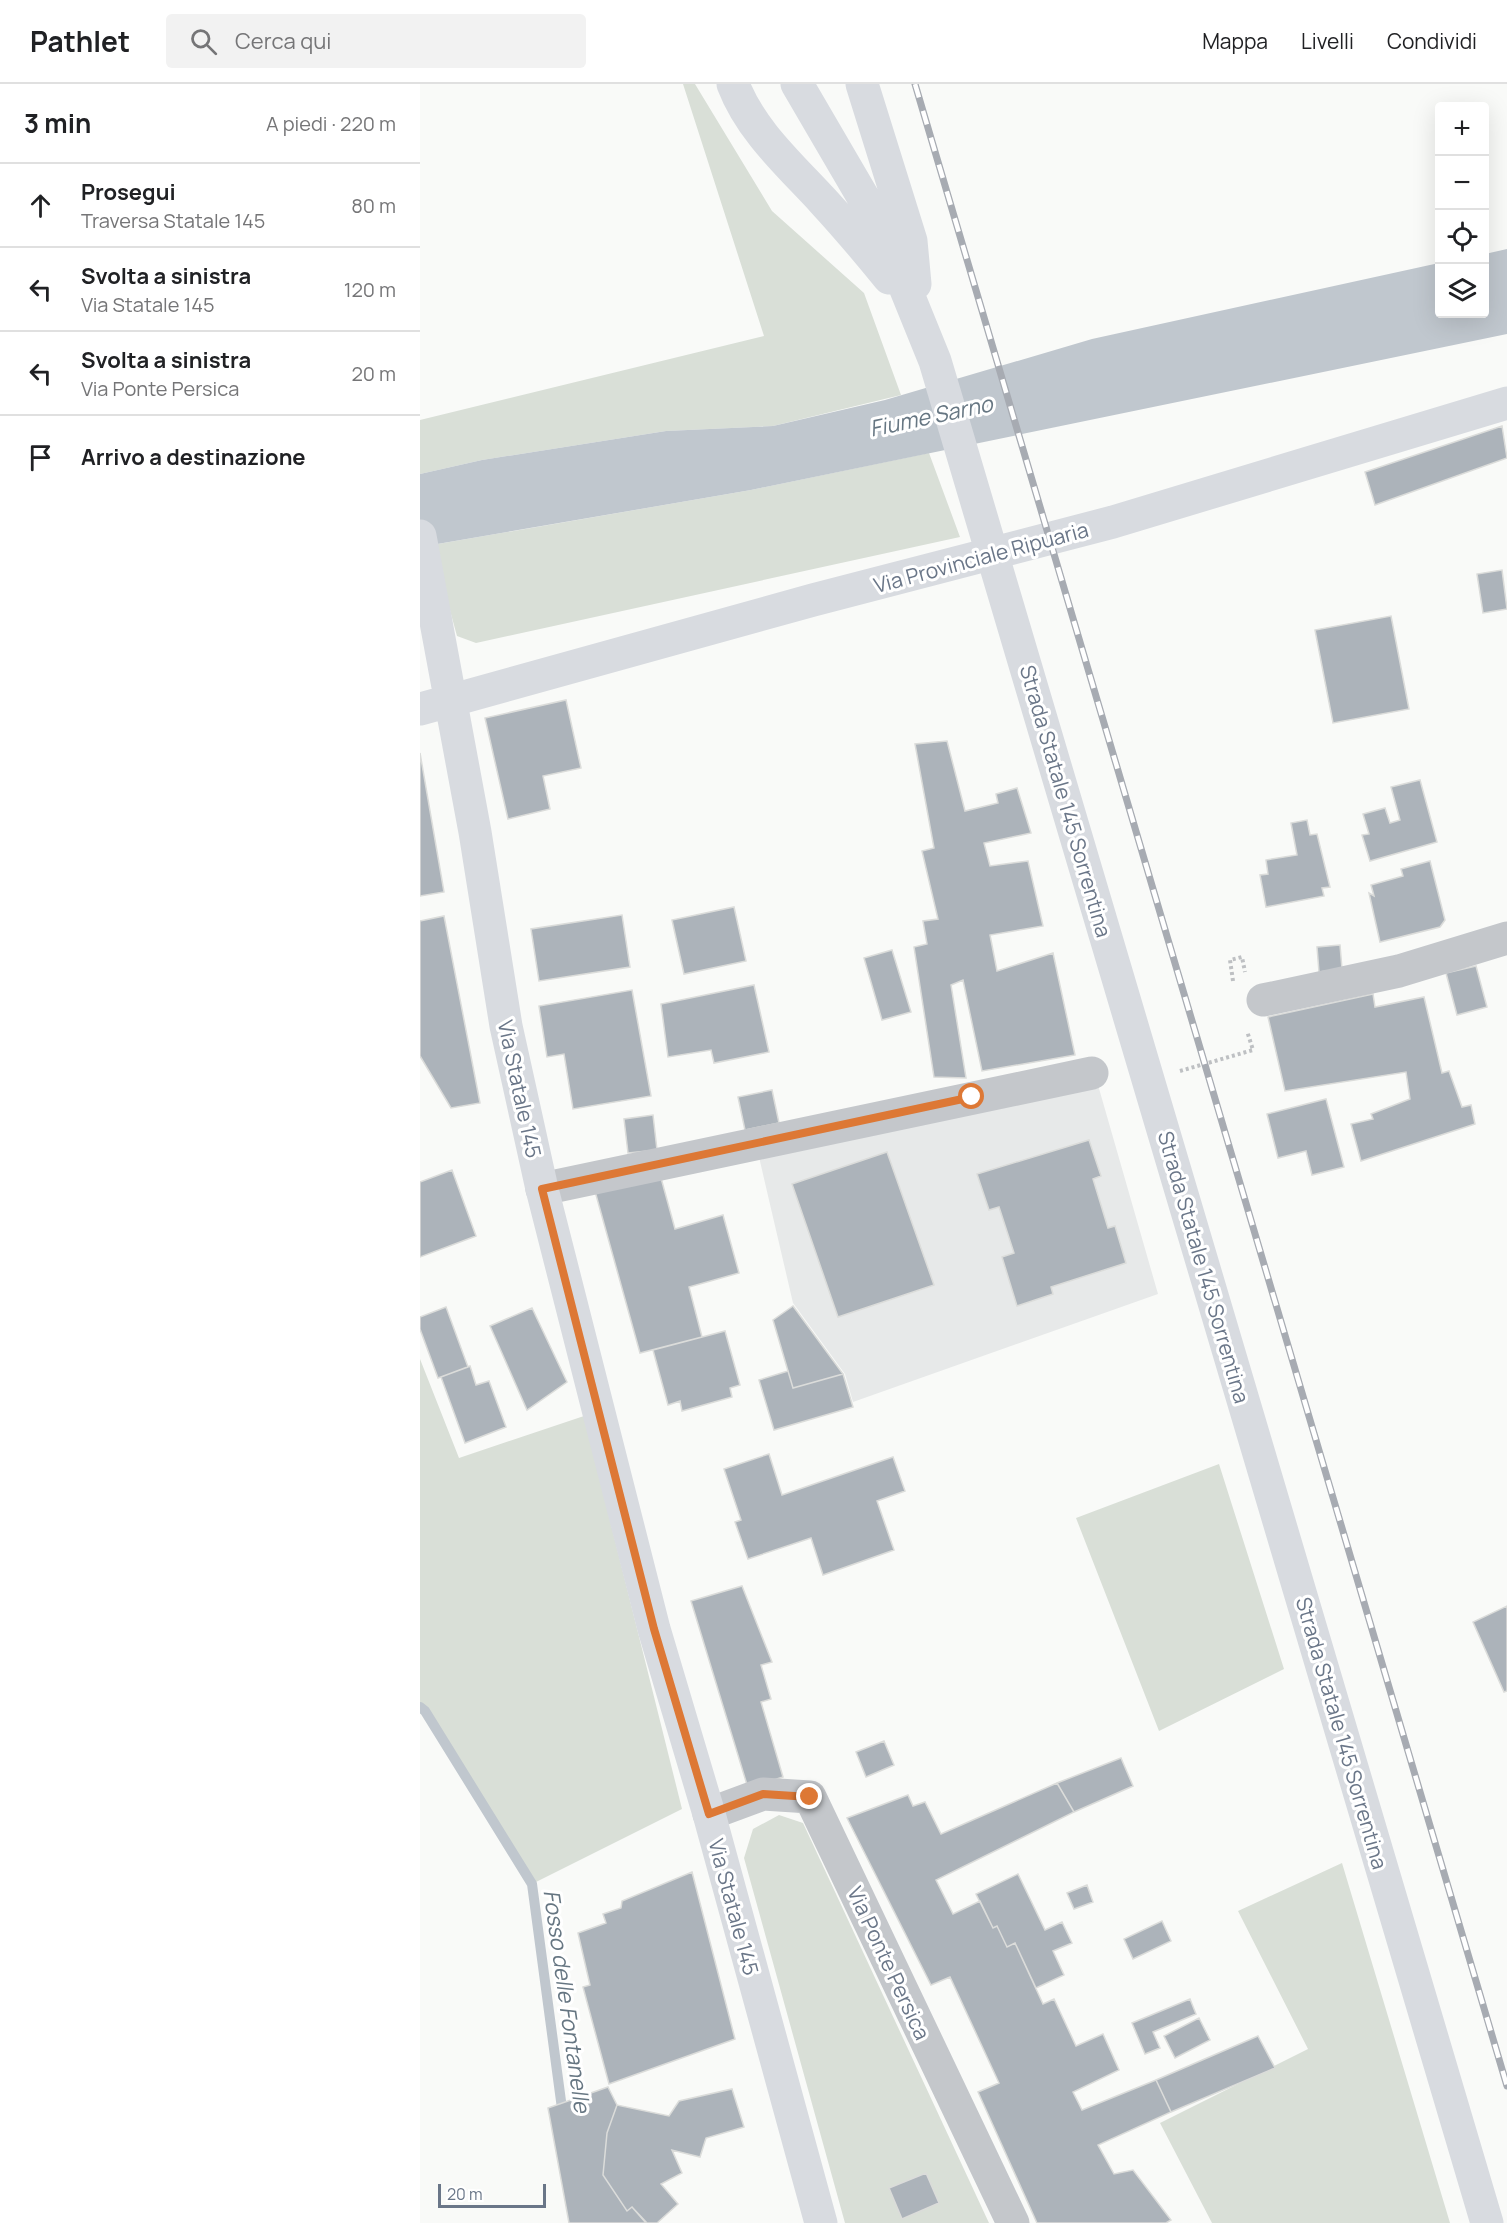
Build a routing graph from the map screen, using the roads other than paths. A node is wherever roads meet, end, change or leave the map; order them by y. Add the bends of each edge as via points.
1 (733, 84) edge
2 (797, 84) edge
3 (862, 84) edge
4 (916, 313) junction
5 (1507, 403) edge
6 (420, 536) edge
7 (451, 701) junction
8 (420, 709) edge
9 (1507, 938) edge
10 (1263, 1000) dead end
11 (1092, 1073) dead end
12 (542, 1189) junction
13 (709, 1814) junction
14 (821, 2223) edge
15 (1013, 2223) edge
16 (1487, 2223) edge

1 - 4 main road via 769,143 851,231
2 - 4 main road via 863,198
3 - 4 main road via 911,241
4 - 16 main road, Strada Statale 145 Sorrentina via 972,481
5 - 7 main road, Via Provinciale Ripuaria via 1113,522 813,600
6 - 7 main road, Via Statale 145
7 - 8 main road, Via Provinciale Ripuaria
7 - 12 main road, Via Statale 145 via 506,1026
9 - 10 street via 1399,971
11 - 12 street
12 - 13 main road, Via Statale 145 via 654,1629
13 - 14 main road, Via Statale 145
13 - 15 street, Via Ponte Persica via 763,1794 810,1797

